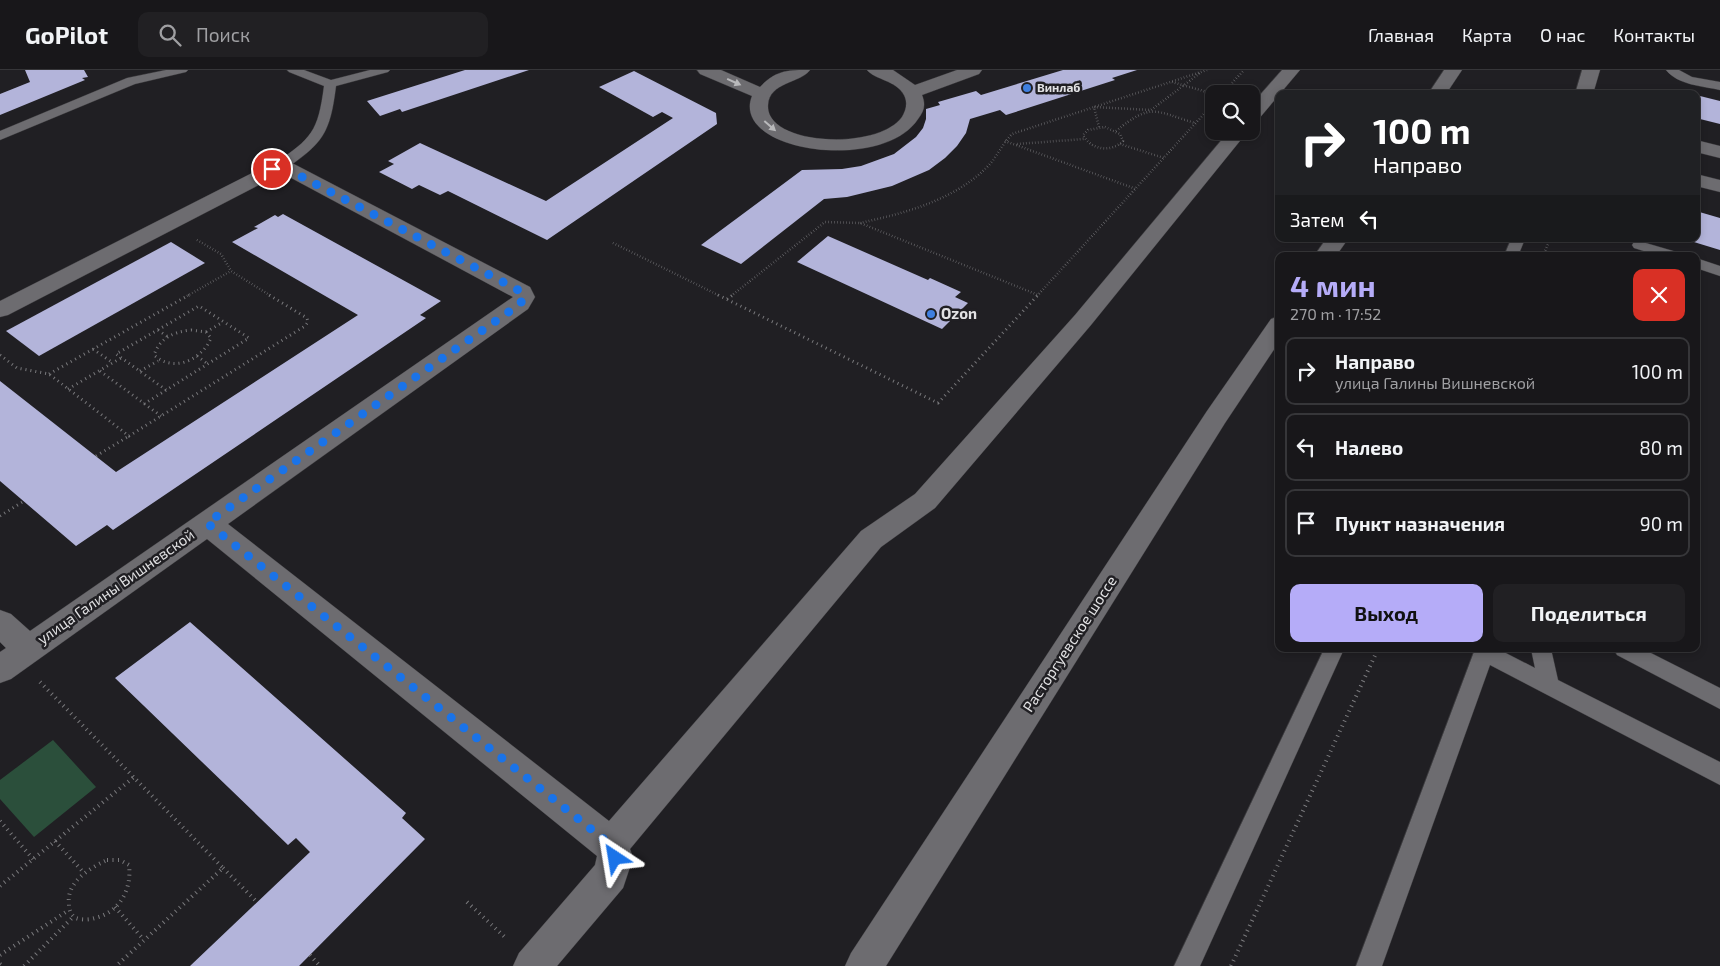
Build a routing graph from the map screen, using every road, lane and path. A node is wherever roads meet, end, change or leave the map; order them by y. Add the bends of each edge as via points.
1 (182, 70) edge
2 (293, 70) edge
3 (384, 70) edge
4 (706, 70) edge
5 (801, 70) edge
6 (876, 70) edge
7 (973, 70) edge
8 (1205, 70) edge
9 (1244, 70) edge
10 (1291, 70) edge
11 (1453, 70) edge
12 (1591, 70) edge
13 (1672, 70) edge
14 (1172, 82) junction
15 (330, 84) junction
16 (1184, 85) junction
17 (1230, 85) edge
18 (1720, 86) edge
19 (1440, 90) edge
20 (1585, 90) edge
21 (1205, 91) edge
22 (912, 92) junction
23 (762, 94) junction
24 (1260, 106) edge
25 (1094, 107) junction
26 (1151, 110) junction
27 (1205, 112) edge
28 (1195, 123) junction
29 (1099, 127) junction
30 (1116, 131) junction
31 (0, 136) edge
32 (1084, 138) junction
33 (1005, 140) junction
34 (1232, 140) edge
35 (1014, 144) junction
36 (1120, 144) junction
37 (1700, 147) edge
38 (1720, 152) edge
39 (1164, 158) junction
40 (279, 167) junction
41 (1700, 181) edge
42 (1720, 186) edge
43 (1136, 189) junction
44 (860, 222) junction
45 (190, 236) dead end
46 (612, 243) dead end
47 (1639, 245) dead end
48 (1662, 252) edge
49 (1700, 264) edge
50 (231, 270) junction
51 (1720, 271) edge
52 (1038, 295) junction
53 (728, 299) junction
54 (0, 310) edge
55 (223, 322) junction
56 (158, 330) junction
57 (1275, 330) edge
58 (206, 332) junction
59 (168, 337) junction
60 (93, 349) junction
61 (0, 355) edge
62 (197, 356) junction
63 (121, 358) junction
64 (158, 361) junction
65 (113, 363) junction
66 (208, 364) junction
67 (100, 371) junction
68 (140, 371) junction
69 (49, 374) junction
70 (68, 389) junction
71 (166, 390) junction
72 (144, 404) junction
73 (161, 416) junction
74 (129, 436) junction
75 (96, 456) dead end
76 (24, 501) dead end
77 (0, 516) edge
78 (207, 523) junction
79 (0, 623) edge
80 (1333, 652) edge
81 (1377, 652) edge
82 (1542, 652) edge
83 (1630, 652) edge
84 (31, 663) junction
85 (0, 669) edge
86 (1549, 685) junction
87 (1720, 699) edge
88 (1720, 774) edge
89 (134, 777) junction
90 (0, 821) edge
91 (55, 841) junction
92 (611, 845) junction
93 (33, 860) junction
94 (224, 868) junction
95 (84, 873) junction
96 (0, 886) edge
97 (257, 902) dead end
98 (467, 902) dead end
99 (115, 907) junction
100 (69, 910) junction
101 (74, 916) junction
102 (144, 940) junction
103 (0, 955) edge
104 (310, 955) dead end
105 (533, 965) edge
106 (24, 966) edge
107 (116, 966) edge
108 (320, 966) edge
109 (864, 966) edge
110 (1187, 966) edge
111 (1231, 966) edge
112 (1369, 966) edge

1 - 31 lane via 131,80
2 - 15 lane
3 - 15 lane
4 -> 23 street
5 - 23 street via 773,82
6 - 22 street via 901,81
7 - 22 street
8 - 14 path
8 - 16 path
9 - 17 path
10 - 24 street
11 - 19 street
12 - 20 street
13 - 18 lane via 1684,77
14 - 16 path
14 - 25 path
15 - 40 lane via 328,114 321,131 305,150
16 - 21 path
16 - 26 path
23 -> 22 street via 759,108 764,121 778,133 799,142 825,146 861,144 898,131 912,119 916,106
25 - 26 path
25 - 29 path
25 - 33 path via 1012,134
26 - 28 path
26 - 30 path via 1136,115
27 - 28 path
28 - 39 path
29 - 30 path
29 - 32 path via 1088,130
30 - 36 path via 1123,138
32 - 35 path
32 - 36 path via 1091,145 1104,148
33 - 35 path
33 - 44 path via 996,159 973,179 946,195 900,214
34 - 92 street via 1083,320 970,450 925,501 872,539
35 - 43 path
36 - 39 path
37 - 38 street
39 - 43 path
40 - 54 street
40 - 78 street, улица Галины Вишневской via 522,292 524,297 520,304
41 - 42 street
43 - 52 path
44 - 52 path
44 - 53 path via 825,222
45 - 50 path via 220,254
46 - 53 path
47 - 48 lane
49 - 51 lane
50 - 60 path
50 - 73 path via 307,318 308,322
52 - 53 path via 938,403
55 - 56 path via 199,306
55 - 58 path
55 - 66 path via 249,338
56 - 59 path
56 - 63 path via 116,354
57 - 109 street, Расторгуевское шоссе
58 - 59 path via 186,330
58 - 62 path via 210,338 209,345
59 - 64 path via 156,348 154,355
60 - 65 path
60 - 69 path
61 - 69 path via 17,368
62 - 64 path via 179,363
62 - 66 path
63 - 65 path
63 - 68 path
64 - 68 path
65 - 67 path
66 - 71 path
67 - 70 path
67 - 72 path
68 - 71 path
69 - 70 path
70 - 74 path
71 - 72 path
72 - 73 path
73 - 74 path
74 - 75 path
76 - 77 path
78 - 84 street, улица Галины Вишневской
78 - 92 street
79 - 84 street
80 - 110 lane
81 - 111 path
82 - 86 lane
83 - 87 lane
84 - 85 street, улица Галины Вишневской
84 - 89 path
86 - 88 lane
86 - 112 lane via 1484,652
89 - 91 path
89 - 94 path
90 - 93 path
91 - 93 path
91 - 95 path
92 - 105 street via 615,858 610,875
93 - 96 path
94 - 97 path
94 - 102 path
95 - 99 path via 107,860 120,860 129,865 132,875 130,888
95 - 100 path via 70,890
98 - 105 path
99 - 101 path via 94,919 80,920
99 - 102 path
100 - 101 path
100 - 103 path
101 - 106 path
102 - 107 path
104 - 108 path

